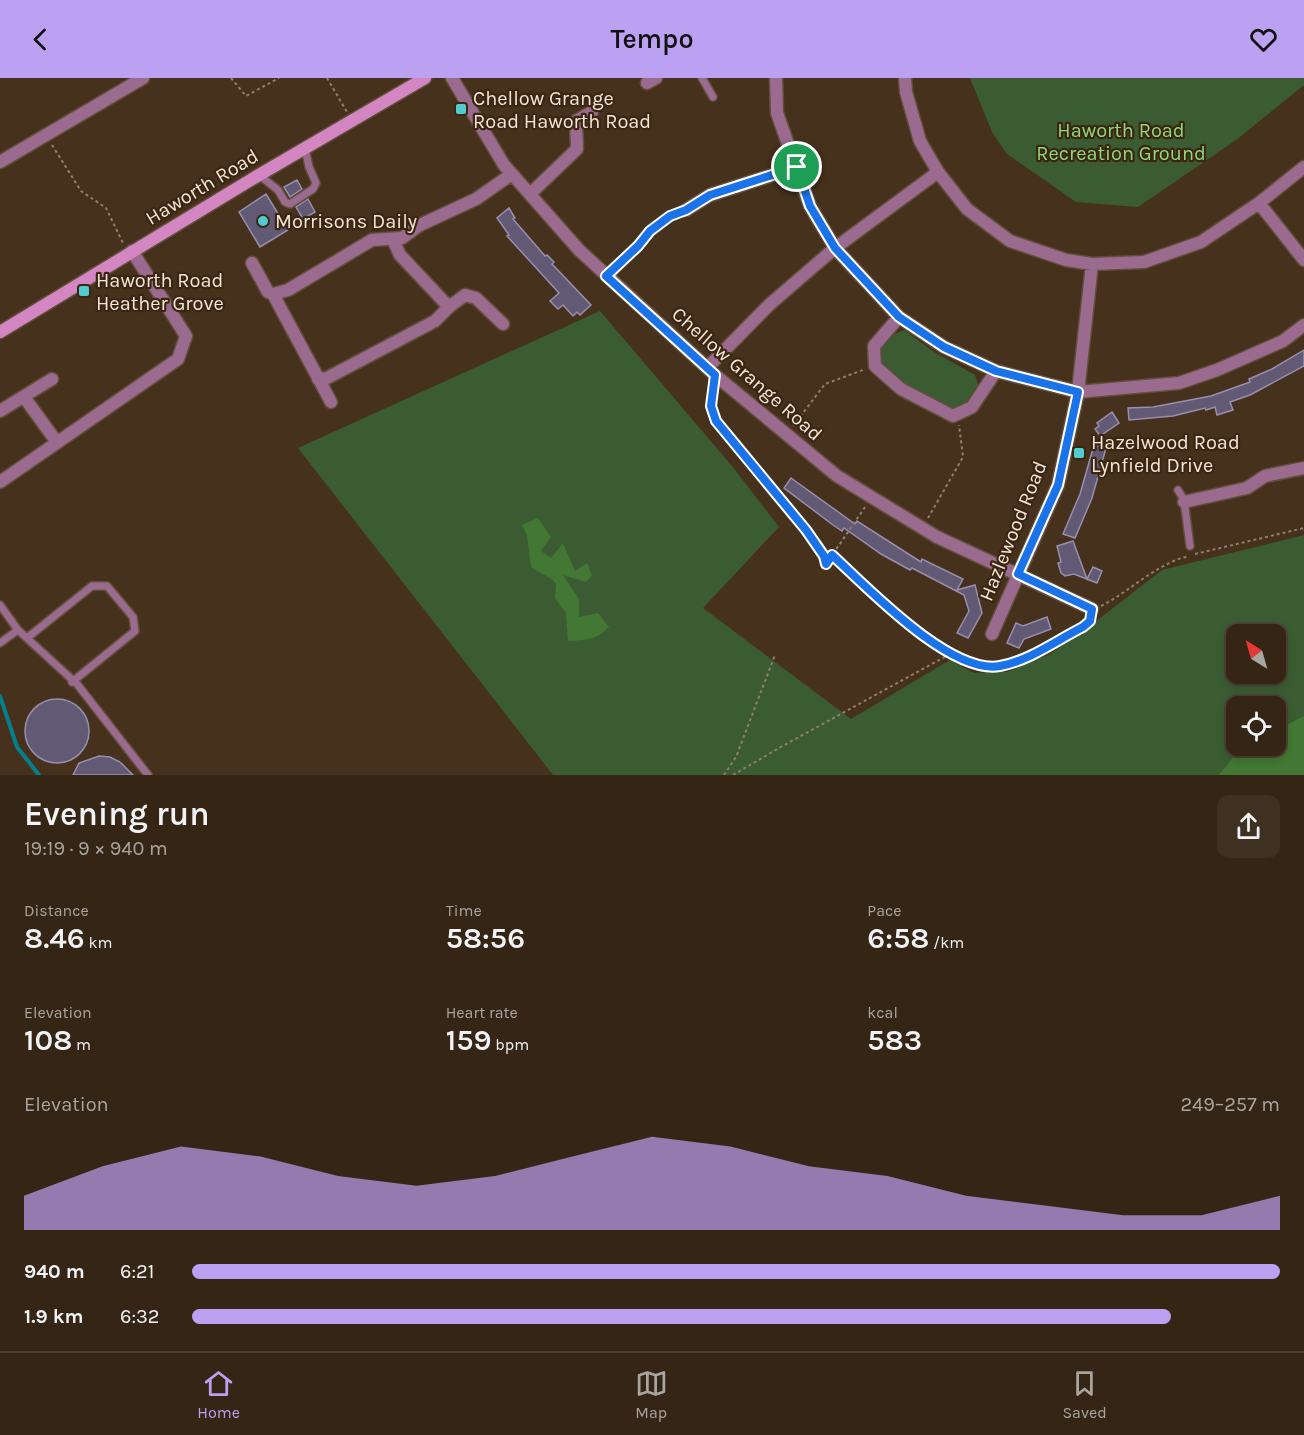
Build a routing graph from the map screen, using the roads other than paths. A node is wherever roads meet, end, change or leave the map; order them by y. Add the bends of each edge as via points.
1 (143, 78) edge
2 (425, 78) edge
3 (452, 78) edge
4 (702, 78) edge
5 (776, 78) edge
6 (905, 78) edge
7 (713, 97) dead end
8 (592, 112) dead end
9 (305, 148) junction
10 (0, 162) edge
11 (797, 167) junction
12 (1304, 167) edge
13 (938, 172) junction
14 (512, 174) junction
15 (259, 175) junction
16 (530, 194) junction
17 (1259, 203) junction
18 (686, 210) road end
19 (393, 240) junction
20 (835, 248) junction
21 (130, 253) junction
22 (1304, 260) edge
23 (252, 263) dead end
24 (1092, 264) junction
25 (273, 294) junction
26 (450, 307) junction
27 (899, 317) junction
28 (503, 324) dead end
29 (1304, 325) edge
30 (0, 332) edge
31 (996, 371) junction
32 (711, 372) junction
33 (318, 378) junction
34 (52, 380) dead end
35 (1078, 392) junction
36 (24, 397) junction
37 (331, 402) dead end
38 (0, 411) edge
39 (56, 441) junction
40 (1304, 468) edge
41 (0, 482) edge
42 (1178, 490) dead end
43 (1184, 502) junction
44 (1190, 546) dead end
45 (826, 564) dead end
46 (1018, 574) junction
47 (0, 605) edge
48 (1092, 609) road end
49 (18, 630) junction
50 (992, 634) dead end
51 (27, 638) junction
52 (0, 643) edge
53 (72, 682) junction
54 (148, 775) edge

1 - 10 street
2 - 9 main road, Haworth Road
3 - 14 street, Chellow Grange Road
4 - 7 lane
5 - 11 street via 777,113
6 - 13 street via 920,141
8 - 16 street via 576,122 577,149
9 - 15 main road, Haworth Road
9 - 15 lane via 316,183 290,204
11 - 18 street via 710,195
11 - 20 street via 810,206
12 - 17 street
13 - 20 street
13 - 24 street via 967,209 1010,241 1066,260
14 - 16 street, Chellow Grange Road
14 - 19 street via 476,199
15 - 21 main road, Haworth Road
16 - 32 street, Chellow Grange Road via 579,250
17 - 22 street
17 - 24 street via 1202,242 1144,262
19 - 25 street via 372,240 288,290
19 - 26 street via 400,255
20 - 27 street
20 - 32 street via 769,305
21 - 30 main road, Haworth Road
21 - 39 street via 186,336 178,359
23 - 25 street via 268,292
24 - 35 street, Hazlewood Road
25 - 33 street
26 - 28 street via 465,295 476,298
26 - 33 street via 435,321 327,378
27 - 31 street via 944,347
27 - 31 street via 874,346 874,366 901,389 953,416 972,407
29 - 35 street via 1283,341 1179,384
31 - 35 street
32 - 45 lane via 711,406 716,421 806,530
32 - 46 street, Chellow Grange Road via 837,476 936,537
33 - 37 street
34 - 36 street
35 - 46 street, Hazlewood Road via 1058,485
36 - 38 street
36 - 39 street
39 - 41 street
40 - 43 street via 1265,476 1247,488
42 - 43 lane
43 - 44 lane
46 - 48 street, Chellow Grange Road
46 - 50 street, Hazlewood Road
47 - 49 lane
49 - 51 lane
49 - 52 lane
51 - 53 lane
51 - 53 lane via 92,586 107,586 133,617 135,631
53 - 54 lane

